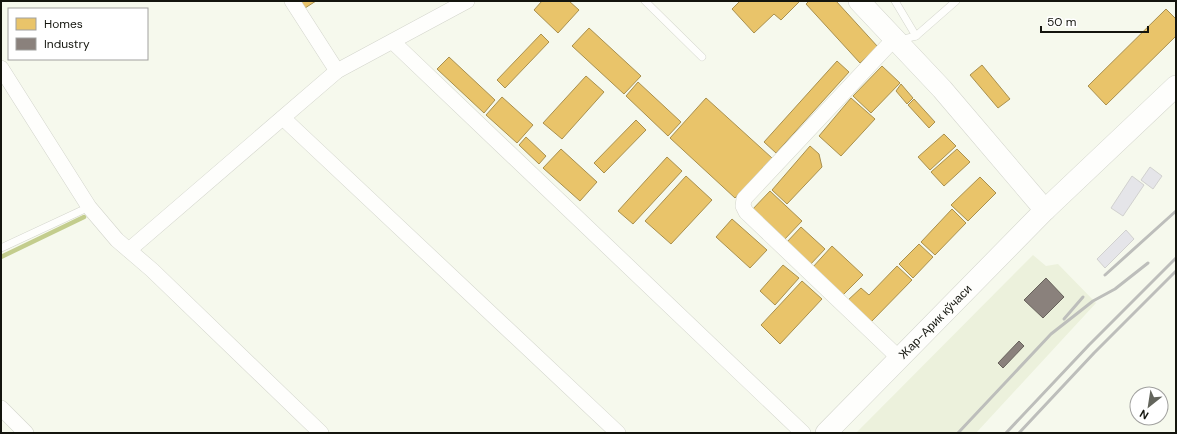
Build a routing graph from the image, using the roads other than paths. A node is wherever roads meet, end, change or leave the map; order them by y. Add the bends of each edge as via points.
1 (292, 1) edge
2 (467, 1) edge
3 (645, 1) edge
4 (859, 1) edge
5 (895, 1) edge
6 (956, 1) edge
7 (902, 38) junction
8 (393, 42) junction
9 (702, 57) dead end
10 (1, 68) edge
11 (337, 71) junction
12 (1176, 86) edge
13 (283, 118) junction
14 (89, 207) junction
15 (1045, 210) junction
16 (1, 248) edge
17 (129, 250) junction
18 (899, 358) junction
19 (1, 408) edge
20 (26, 433) edge
21 (321, 433) edge
22 (618, 433) edge
23 (803, 433) edge
24 (826, 433) edge

1 - 11 street
2 - 8 street
3 - 9 lane
4 - 7 main road
5 - 7 lane
6 - 7 lane
7 - 15 main road
7 - 18 street via 744,199 743,206 746,212
8 - 11 street
8 - 23 street
10 - 14 street
11 - 13 street
12 - 15 main road, Жар-Арик кўчаси
13 - 17 street
13 - 22 street
14 - 16 lane
14 - 17 street
15 - 18 main road, Жар-Арик кўчаси
17 - 21 street
18 - 24 main road, Жар-Арик кўчаси
19 - 20 street

